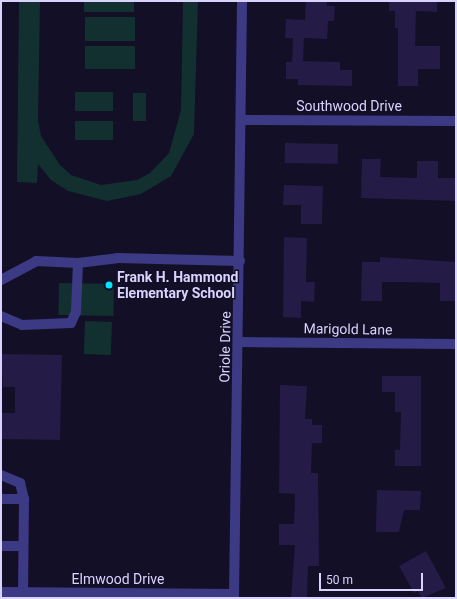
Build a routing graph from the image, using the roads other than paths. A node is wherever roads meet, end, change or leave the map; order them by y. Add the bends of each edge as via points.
1 (242, 1) edge
2 (242, 120) junction
3 (456, 121) edge
4 (240, 261) junction
5 (78, 263) junction
6 (1, 280) edge
7 (1, 316) edge
8 (239, 342) junction
9 (456, 344) edge
10 (1, 474) edge
11 (1, 499) edge
12 (24, 499) junction
13 (1, 546) edge
14 (23, 546) junction
15 (23, 592) junction
16 (6, 594) edge
17 (234, 596) edge

1 - 2 street, Oriole Drive
2 - 3 street, Southwood Drive
2 - 4 street, Oriole Drive
4 - 5 street via 117,258
4 - 8 street, Oriole Drive
5 - 6 street via 36,262
5 - 7 street via 76,312 71,323 22,325
8 - 9 street, Marigold Lane
8 - 17 street, Oriole Drive
10 - 12 street via 20,482
11 - 12 street
12 - 14 street
13 - 14 street
14 - 15 street
15 - 16 street, Elmwood Drive
15 - 17 street, Elmwood Drive

